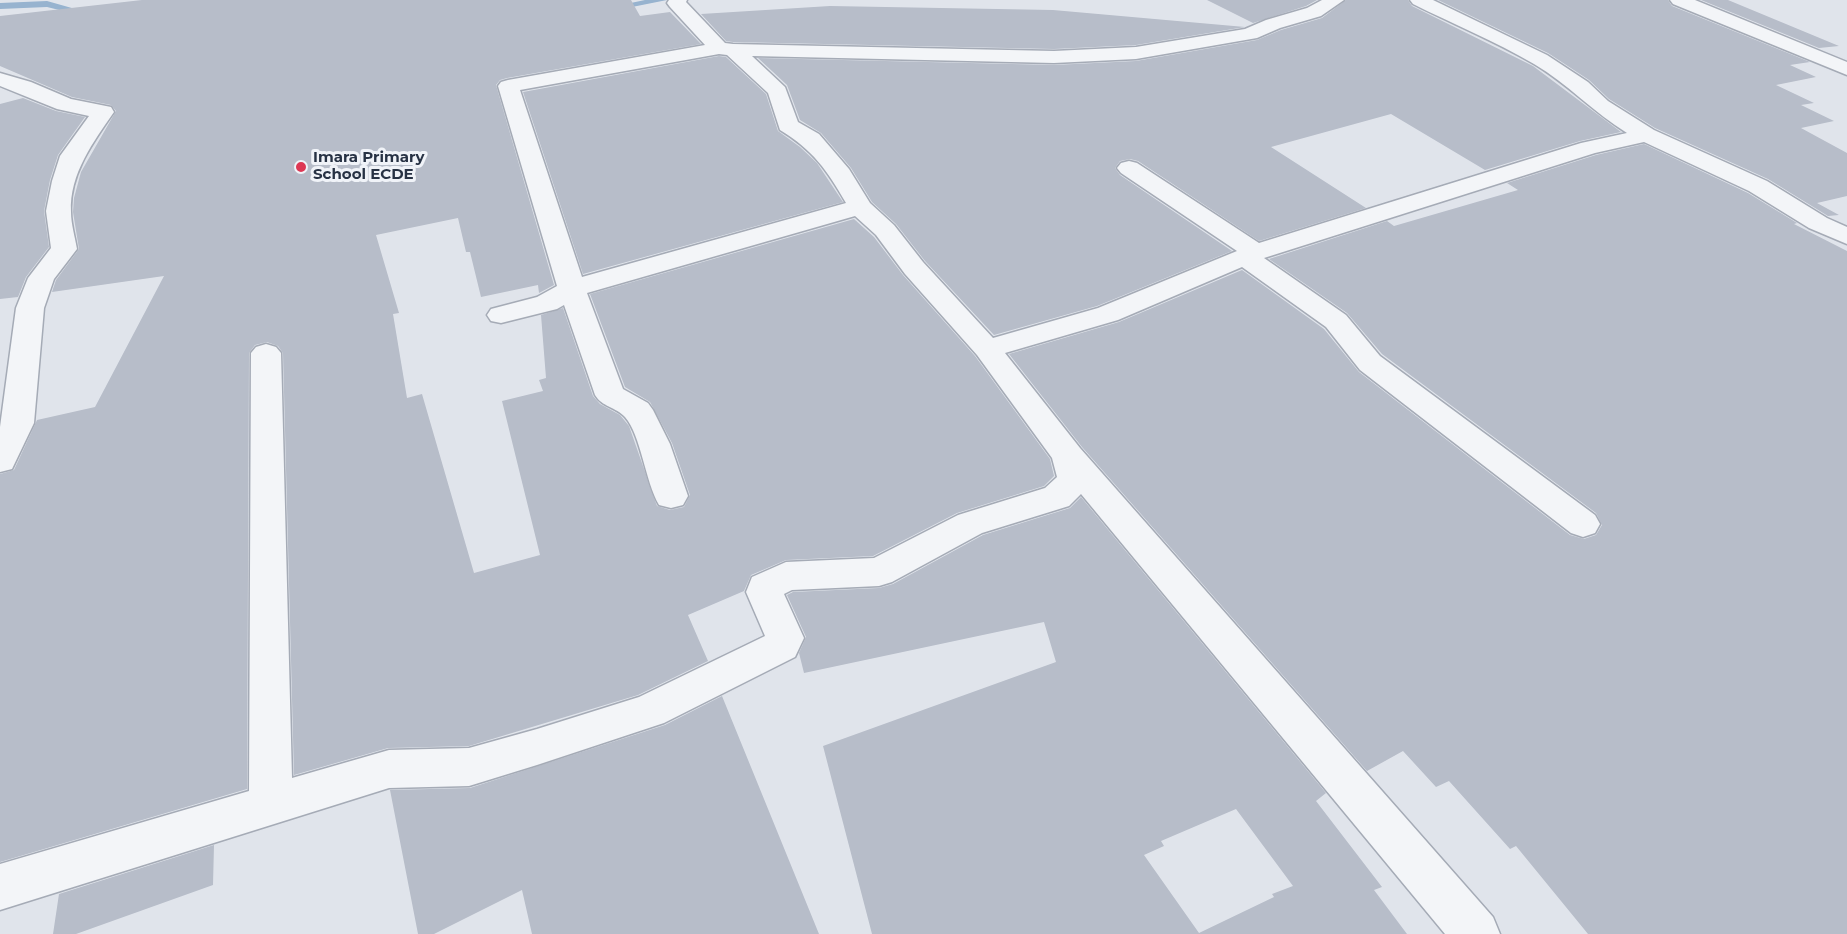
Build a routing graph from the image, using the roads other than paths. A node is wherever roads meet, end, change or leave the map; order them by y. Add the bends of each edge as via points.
1 (1335, 0) edge
2 (1419, 0) edge
3 (1679, 0) edge
4 (677, 1) edge
5 (726, 49) junction
6 (1847, 69) edge
7 (0, 79) edge
8 (1646, 135) junction
9 (1129, 168) dead end
10 (860, 207) junction
11 (1847, 236) edge
12 (1251, 255) junction
13 (572, 289) junction
14 (501, 315) dead end
15 (987, 349) junction
16 (266, 353) dead end
17 (1068, 456) junction
18 (0, 461) edge
19 (671, 496) dead end
20 (1583, 524) dead end
21 (271, 805) junction
22 (0, 887) edge
23 (1476, 934) edge

1 - 5 street via 1314,12 1251,34 1136,53 1054,57
2 - 8 street via 1540,59
3 - 6 street
4 - 5 street
5 - 10 street via 778,92 788,125 811,140 841,174
5 - 13 street via 508,86
7 - 18 street via 64,104 103,112 72,156 58,211 64,249 41,278 30,308 18,423
8 - 11 street via 1758,186
8 - 12 street via 1589,148
9 - 12 street
10 - 13 street
10 - 15 street via 885,230
12 - 15 street via 1108,314
12 - 20 street via 1336,321 1370,363
13 - 14 street via 547,303
13 - 19 street via 610,394 637,410 654,444
15 - 17 street
16 - 21 street
17 - 21 street via 1075,480 1057,497 970,524 879,572 786,576 765,587 784,638 781,646 650,711 469,767 389,769
17 - 23 street
21 - 22 street

